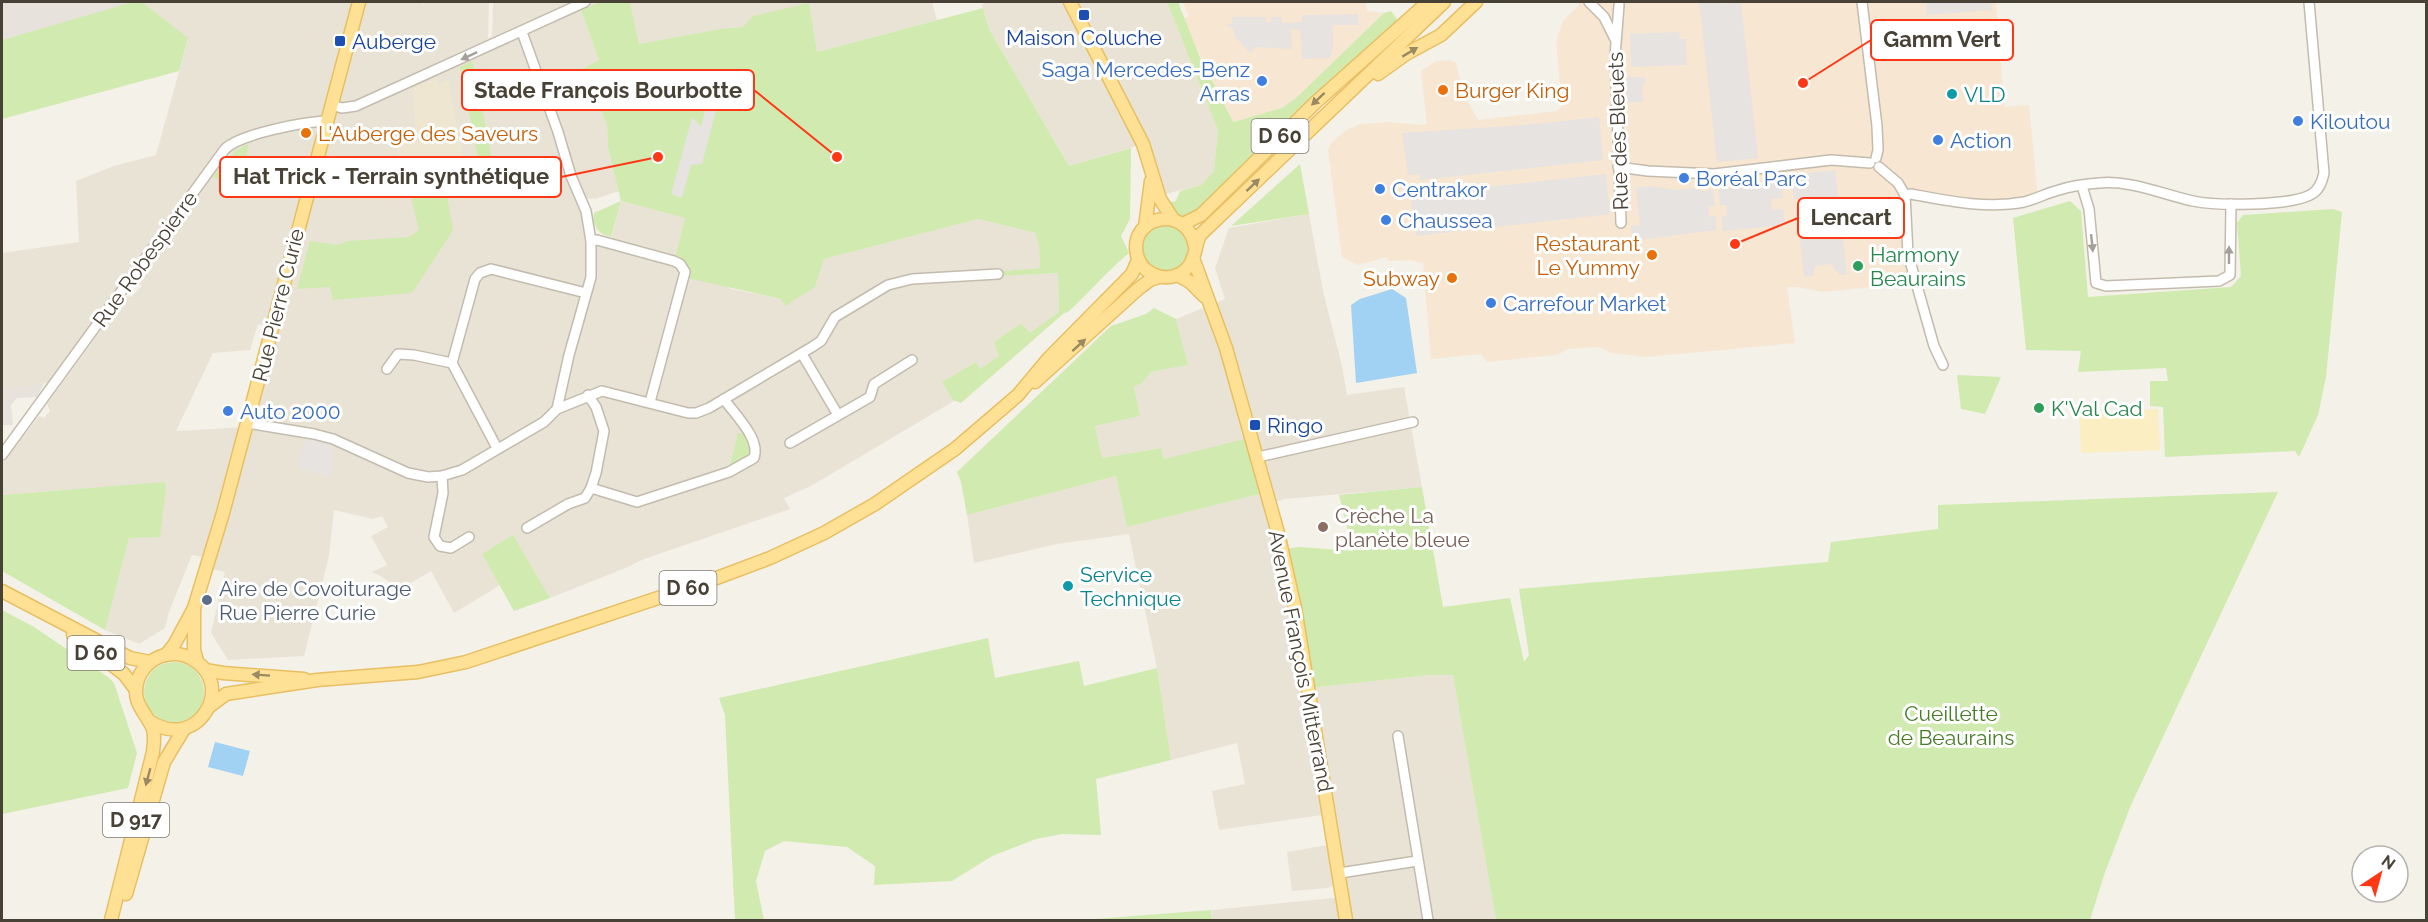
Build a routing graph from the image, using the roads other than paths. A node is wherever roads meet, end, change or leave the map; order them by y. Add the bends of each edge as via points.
1 (358, 2) edge
2 (585, 2) edge
3 (1070, 2) edge
4 (1428, 2) edge
5 (1444, 2) edge
6 (1476, 2) edge
7 (1862, 2) edge
8 (2309, 2) edge
9 (1621, 3) edge
10 (1593, 4) edge
11 (522, 32) junction
12 (1615, 39) junction
13 (331, 105) junction
14 (1329, 111) junction
15 (326, 121) junction
16 (1875, 163) junction
17 (1618, 167) junction
18 (1151, 174) junction
19 (2082, 186) junction
20 (1905, 195) junction
21 (2231, 204) junction
22 (1178, 222) junction
23 (1621, 223) dead end
24 (1145, 226) junction
25 (591, 241) junction
26 (1194, 252) junction
27 (1138, 260) junction
28 (998, 274) dead end
29 (1177, 275) junction
30 (1159, 277) junction
31 (586, 293) junction
32 (1208, 301) junction
33 (802, 354) junction
34 (912, 360) dead end
35 (453, 363) junction
36 (1942, 365) dead end
37 (387, 369) dead end
38 (588, 395) junction
39 (1017, 395) junction
40 (724, 399) junction
41 (650, 402) junction
42 (557, 409) junction
43 (838, 415) junction
44 (1413, 422) dead end
45 (247, 423) junction
46 (790, 443) dead end
47 (497, 448) junction
48 (2, 455) edge
49 (1258, 457) junction
50 (442, 476) junction
51 (591, 489) junction
52 (527, 528) dead end
53 (469, 537) dead end
54 (2, 591) edge
55 (194, 608) junction
56 (53, 620) junction
57 (165, 655) junction
58 (150, 662) junction
59 (201, 665) junction
60 (317, 680) junction
61 (136, 690) junction
62 (210, 706) junction
63 (148, 720) junction
64 (184, 729) junction
65 (1398, 736) dead end
66 (1417, 861) junction
67 (1340, 873) junction
68 (111, 921) edge
69 (118, 921) edge
70 (1346, 921) edge
71 (1428, 921) edge

1 - 13 main road, Rue Pierre Curie
2 - 11 street
3 - 18 main road via 1143,144
4 -> 22 main road, D 60 via 1315,103 1201,215 1191,222
5 - 14 main road, D 60
14 -> 6 main road via 1386,67 1441,35
7 - 16 street via 1877,126
8 - 21 street via 2322,182 2311,195 2290,201
9 - 10 street via 1612,8
9 - 12 street, Rue des Bleuets
10 - 12 street
11 -> 13 street via 356,106
11 - 25 street via 586,211
12 - 17 street, Rue des Bleuets
13 - 15 main road, Rue Pierre Curie
26 -> 14 main road, D 60 via 1200,235
15 - 45 main road, Rue Pierre Curie
15 - 48 street, Rue Robespierre via 256,134 230,144
16 - 17 street via 1831,159 1714,174
16 - 20 street via 1898,183
17 - 23 street, Rue des Bleuets
18 - 22 main road via 1160,199
18 - 24 main road
19 - 20 street via 1999,205
19 - 21 street via 2120,183 2193,201
19 -> 21 street via 2089,209 2096,283 2106,286 2219,281 2230,275
20 - 36 street via 1908,254
22 - 24 main road via 1155,220
22 - 26 main road via 1192,235
24 - 27 main road via 1137,242
25 - 31 street via 591,277
25 - 41 street via 674,261 685,272
26 - 29 main road via 1189,266
26 - 32 main road, Avenue François Mitterrand
27 - 30 main road
27 - 39 main road, D 60 via 1132,274
28 - 33 street via 912,279 888,285 835,317 821,341
29 - 30 main road
29 - 32 main road
39 -> 30 main road, D 60 via 1138,289
31 - 35 street via 491,269 480,273 475,279
31 - 42 street
32 - 49 main road, Avenue François Mitterrand
33 - 40 street
33 - 43 street
34 - 43 street via 874,384 870,396
35 - 37 street via 398,354
35 - 47 street
38 - 41 street via 602,391
38 - 42 street
38 - 51 street via 604,430
39 - 60 main road, D 60 via 963,442 898,490 824,533 770,558 466,662 418,672
40 - 41 street via 696,413
40 - 51 street via 754,442 754,458 729,472 637,502
42 - 47 street via 544,422
43 - 46 street
44 - 49 street
45 - 50 street via 314,434 408,473
45 - 55 main road, Rue Pierre Curie
47 - 50 street via 462,470
49 - 67 main road, Avenue François Mitterrand via 1295,608
50 - 53 street via 443,493 434,537 440,546 452,548
51 - 52 street via 585,498
54 - 56 main road, D 60
55 - 57 main road, Rue Pierre Curie
55 - 59 main road, Rue Pierre Curie via 194,650
56 - 58 main road, D 60 via 129,658
56 - 61 main road, D 60 via 116,668
57 - 58 main road
57 - 59 main road via 176,654
58 - 61 main road via 138,679
60 -> 59 main road, D 60 via 223,673
59 - 62 main road via 212,687
60 - 62 main road, D 60 via 226,694
61 - 63 main road via 137,701
62 - 64 main road via 200,721
63 - 64 main road via 165,729
63 -> 68 main road, D 917 via 154,734 153,752
64 - 69 main road, D 917 via 164,762
65 - 66 street
66 - 67 street
66 - 71 street
67 - 70 main road, Avenue François Mitterrand

